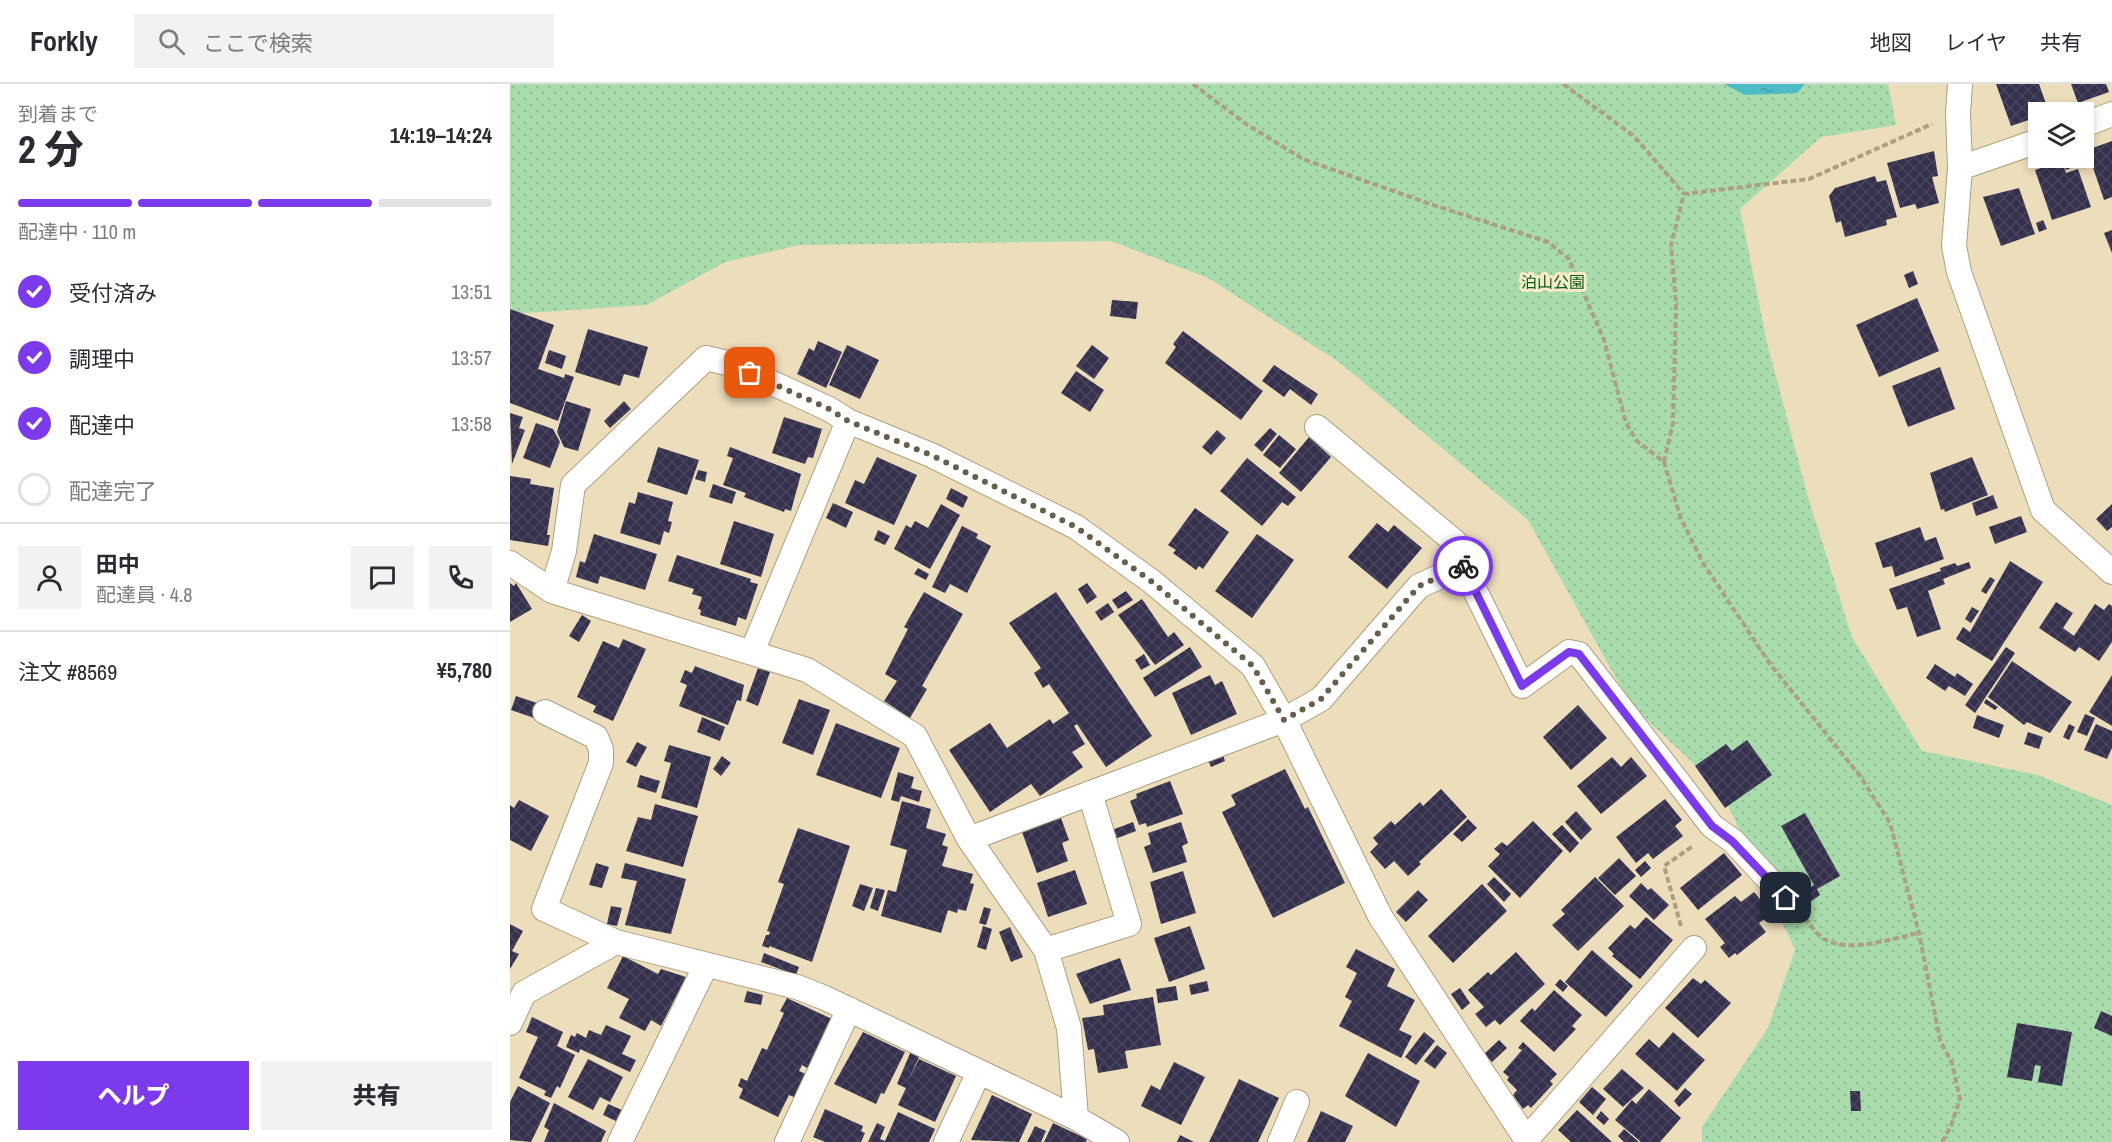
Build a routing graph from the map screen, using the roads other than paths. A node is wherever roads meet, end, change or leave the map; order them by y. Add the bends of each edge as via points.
1 (1960, 84) edge
2 (2112, 114) edge
3 (2094, 121) edge
4 (2028, 144) edge
5 (1960, 168) junction
6 (848, 421) junction
7 (1317, 427) dead end
8 (510, 562) edge
9 (1463, 566) junction
10 (2112, 572) edge
11 (552, 591) junction
12 (752, 652) junction
13 (545, 712) dead end
14 (1284, 720) junction
15 (1090, 793) junction
16 (969, 839) junction
17 (1786, 898) road end
18 (616, 942) junction
19 (1694, 948) road end
20 (1046, 950) junction
21 (705, 967) junction
22 (849, 1009) junction
23 (510, 1023) edge
24 (979, 1072) junction
25 (1297, 1102) dead end
26 (1076, 1118) junction
27 (1115, 1141) edge
28 (1527, 1141) edge
29 (620, 1142) edge
30 (787, 1142) edge
31 (946, 1142) edge
32 (1280, 1142) edge

1 - 5 street
2 - 3 street
4 - 5 street
5 - 10 street via 1954,246 1959,272 2043,510
6 - 11 street via 731,364 706,358 573,484 564,551
6 - 12 street
6 - 14 street via 931,455 1076,527 1151,581 1253,666
7 - 9 street via 1455,542
8 - 11 street
9 - 14 street via 1419,586 1321,699
9 - 17 street via 1522,686 1569,652 1579,654 1712,826 1732,841
11 - 12 street
12 - 16 street via 807,669 915,736
13 - 18 street via 596,737 601,763 544,909
14 - 15 street
14 - 28 street via 1380,916
15 - 16 street
15 - 20 street via 1128,924
16 - 20 street
18 - 21 street
18 - 23 street via 524,993
19 - 28 street
20 - 26 street via 1069,1028
21 - 22 street via 797,987
21 - 29 street
22 - 24 street
22 - 30 street
24 - 26 street
24 - 31 street
25 - 32 street
26 - 27 street

